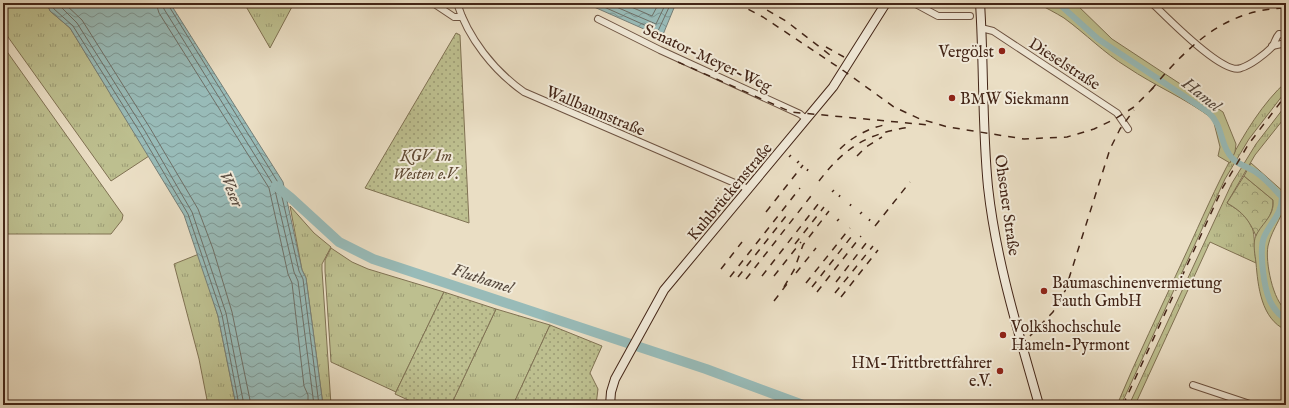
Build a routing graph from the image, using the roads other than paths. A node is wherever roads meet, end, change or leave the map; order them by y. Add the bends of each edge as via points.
1 (433, 3) edge
2 (457, 3) edge
3 (886, 3) edge
4 (914, 3) edge
5 (980, 3) edge
6 (1152, 3) edge
7 (970, 16) dead end
8 (462, 18) junction
9 (598, 19) dead end
10 (981, 28) junction
11 (1286, 35) edge
12 (1286, 43) edge
13 (1272, 46) junction
14 (806, 119) junction
15 (1128, 128) dead end
16 (748, 190) junction
17 (1193, 385) dead end
18 (610, 405) edge
19 (1039, 405) edge
20 (1253, 405) edge

1 - 8 street via 454,17
2 - 8 street, Wallbaumstraße
3 - 14 street, Kuhbrückenstraße via 833,87
4 - 7 street via 938,16
5 - 10 street, Ohsener Straße
6 - 13 street via 1198,46 1232,69 1241,68
8 - 16 street, Wallbaumstraße via 490,61 524,92
9 - 14 street, Senator-Meyer-Weg
10 - 15 street, Dieselstraße via 993,31 1117,113
10 - 19 street, Ohsener Straße via 987,173 994,224 1003,272
11 - 13 street via 1279,34
12 - 13 street
14 - 16 street, Kuhbrückenstraße
16 - 18 street, Kuhbrückenstraße via 664,290 616,379
17 - 20 street

